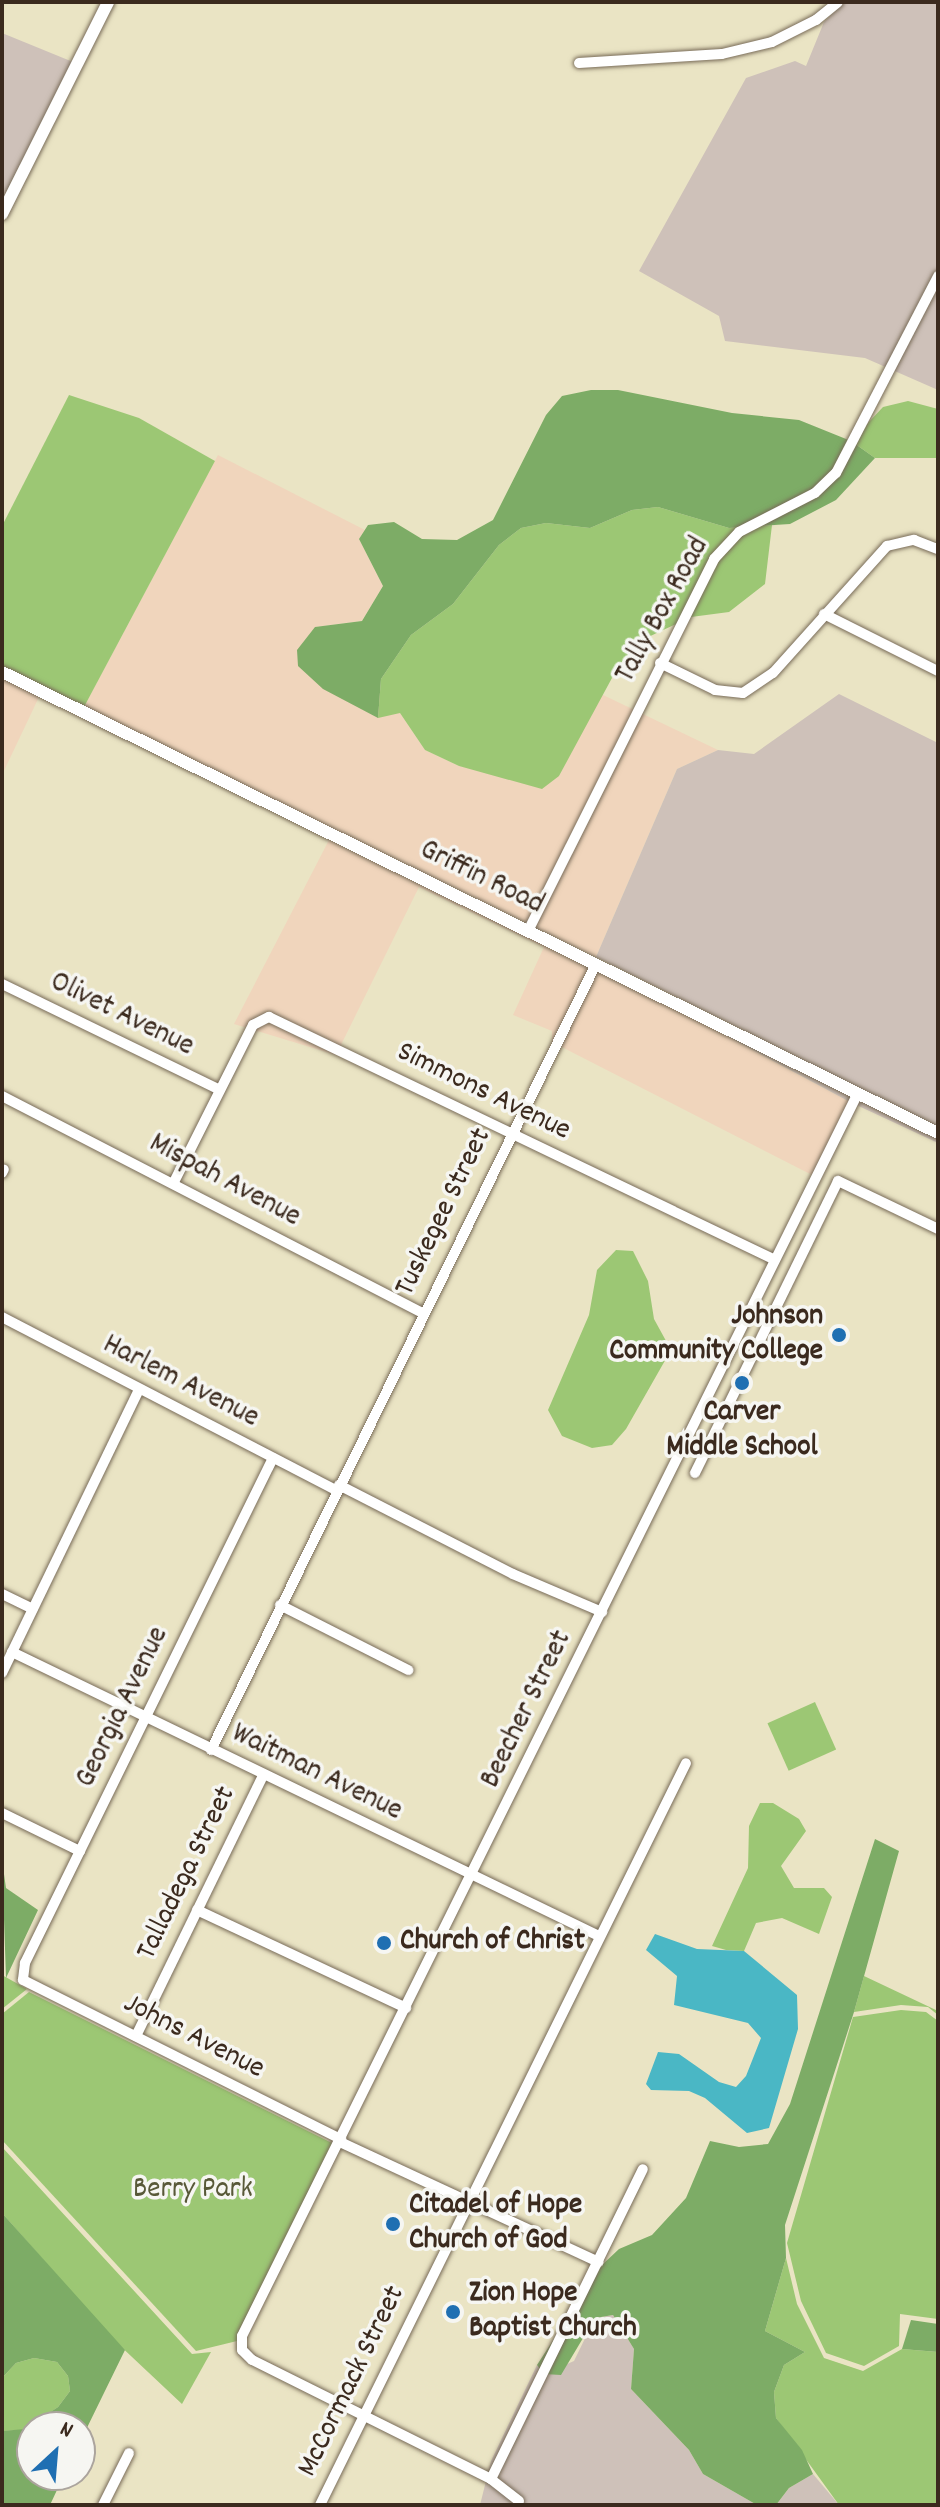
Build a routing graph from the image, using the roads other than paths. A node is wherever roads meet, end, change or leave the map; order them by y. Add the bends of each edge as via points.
1 (108, 2) edge
2 (838, 2) edge
3 (579, 63) dead end
4 (2, 214) edge
5 (938, 276) edge
6 (938, 549) edge
7 (824, 614) junction
8 (660, 663) junction
9 (938, 671) edge
10 (2, 672) edge
11 (528, 931) junction
12 (596, 964) junction
13 (2, 984) edge
14 (220, 1090) junction
15 (858, 1093) junction
16 (2, 1096) edge
17 (512, 1133) junction
18 (938, 1133) edge
19 (174, 1182) junction
20 (938, 1229) edge
21 (775, 1260) junction
22 (423, 1313) junction
23 (2, 1317) edge
24 (139, 1389) junction
25 (273, 1458) junction
26 (695, 1473) dead end
27 (338, 1488) junction
28 (2, 1594) edge
29 (280, 1605) junction
30 (33, 1609) junction
31 (602, 1612) junction
32 (12, 1652) junction
33 (408, 1670) dead end
34 (2, 1673) edge
35 (146, 1719) junction
36 (211, 1750) junction
37 (686, 1763) dead end
38 (263, 1776) junction
39 (2, 1813) edge
40 (80, 1851) junction
41 (473, 1877) junction
42 (197, 1910) junction
43 (599, 1936) junction
44 (23, 1980) joint
45 (406, 2008) junction
46 (136, 2036) junction
47 (340, 2141) junction
48 (643, 2169) dead end
49 (469, 2199) junction
50 (599, 2262) junction
51 (363, 2415) junction
52 (129, 2453) dead end
53 (491, 2479) junction
54 (519, 2501) dead end
55 (103, 2505) edge
56 (320, 2505) edge

1 - 4 street
2 - 3 street via 772,42 722,54
5 - 8 street, Tally Box Road via 844,463 815,493 728,542
6 - 7 street via 914,540 887,546
7 - 8 street via 773,673 743,693 715,690
7 - 9 street
8 - 11 street, Tally Box Road
10 - 11 street, Griffin Road
11 - 12 street, Griffin Road
12 - 15 street, Griffin Road
12 - 17 street, Tuskegee Street
13 - 14 street, Olivet Avenue
14 - 17 street, Simmons Avenue via 256,1022 274,1018
14 - 19 street
15 - 18 street, Griffin Road
15 - 21 street, Beecher Street
16 - 19 street, Mispah Avenue
17 - 21 street, Simmons Avenue
17 - 22 street, Tuskegee Street
19 - 22 street, Mispah Avenue
20 - 26 street via 838,1181
21 - 31 street, Beecher Street
22 - 27 street, Tuskegee Street
23 - 24 street, Harlem Avenue
24 - 25 street, Harlem Avenue
24 - 30 street
25 - 27 street, Harlem Avenue
25 - 35 street, Georgia Avenue
27 - 29 street, Tuskegee Street
27 - 31 street, Harlem Avenue
28 - 30 street
29 - 33 street
29 - 36 street, Tuskegee Street
30 - 32 street
31 - 41 street, Beecher Street
32 - 34 street
32 - 35 street, Waitman Avenue
35 - 36 street, Waitman Avenue
35 - 40 street, Georgia Avenue
36 - 38 street, Waitman Avenue
37 - 43 street, McCormack Street
38 - 41 street, Waitman Avenue
38 - 42 street, Talladega Street
39 - 40 street
40 - 44 street, Georgia Avenue via 25,1963
41 - 43 street, Waitman Avenue
41 - 45 street, Beecher Street
42 - 45 street
42 - 46 street, Talladega Street
43 - 49 street, McCormack Street
44 - 46 street, Johns Avenue
45 - 47 street, Beecher Street
46 - 47 street, Johns Avenue
47 - 49 street, Johns Avenue
47 - 51 street, Beecher Street via 245,2327 242,2346 252,2360
48 - 50 street
49 - 50 street, Johns Avenue
49 - 51 street, McCormack Street
50 - 53 street
51 - 53 street
51 - 56 street, McCormack Street
52 - 55 street
53 - 54 street

